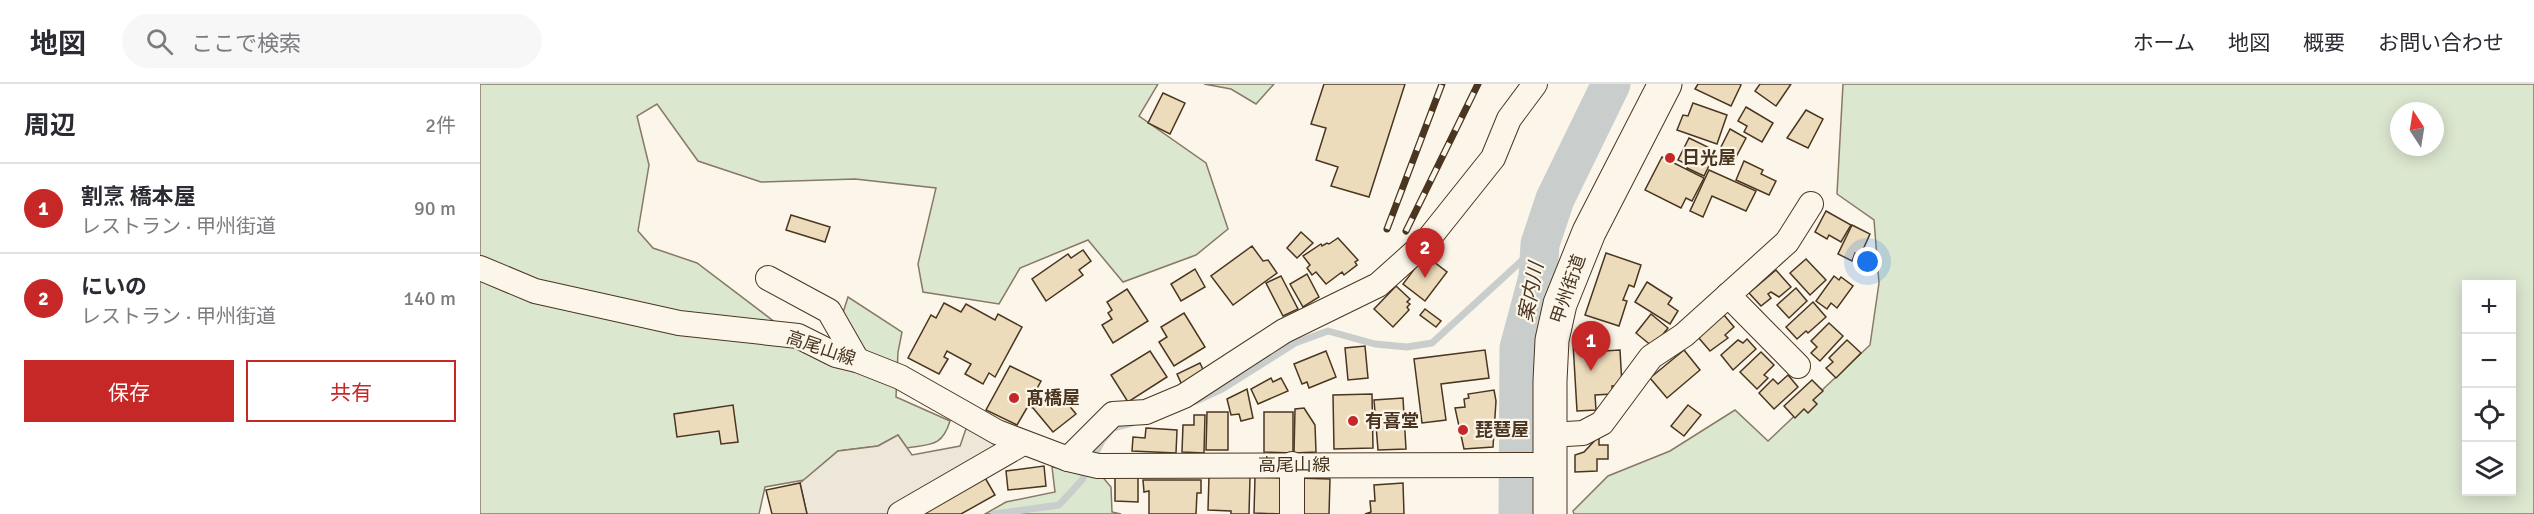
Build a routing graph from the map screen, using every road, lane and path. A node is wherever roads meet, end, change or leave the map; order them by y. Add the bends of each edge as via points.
1 (1535, 84) edge
2 (1665, 84) edge
3 (1811, 204) dead end
4 (480, 268) edge
5 (768, 278) dead end
6 (1728, 295) junction
7 (857, 360) junction
8 (1798, 366) dead end
9 (1023, 443) junction
10 (1541, 457) junction
11 (1081, 462) junction
12 (1292, 464) junction
13 (900, 514) edge
14 (1292, 514) edge
15 (1550, 514) edge

1 - 11 street via 1509,119 1493,158 1426,242 1378,285 1284,331 1184,396 1146,412 1113,414
2 - 10 highway, 甲州街道 via 1589,232 1560,304 1552,340
3 - 6 street, 高尾山線 via 1787,242
4 - 7 street, 高尾山線 via 535,291 679,323 798,336 836,355
5 - 7 street via 829,311
6 - 8 street
6 - 10 street, 高尾山線 via 1684,335 1651,357 1602,423
7 - 9 street, 高尾山線 via 900,377
9 - 11 street, 高尾山線
9 - 13 street
10 - 12 street, 高尾山線 via 1490,465
10 - 15 highway, 甲州街道
11 - 12 street, 高尾山線
12 - 14 street

